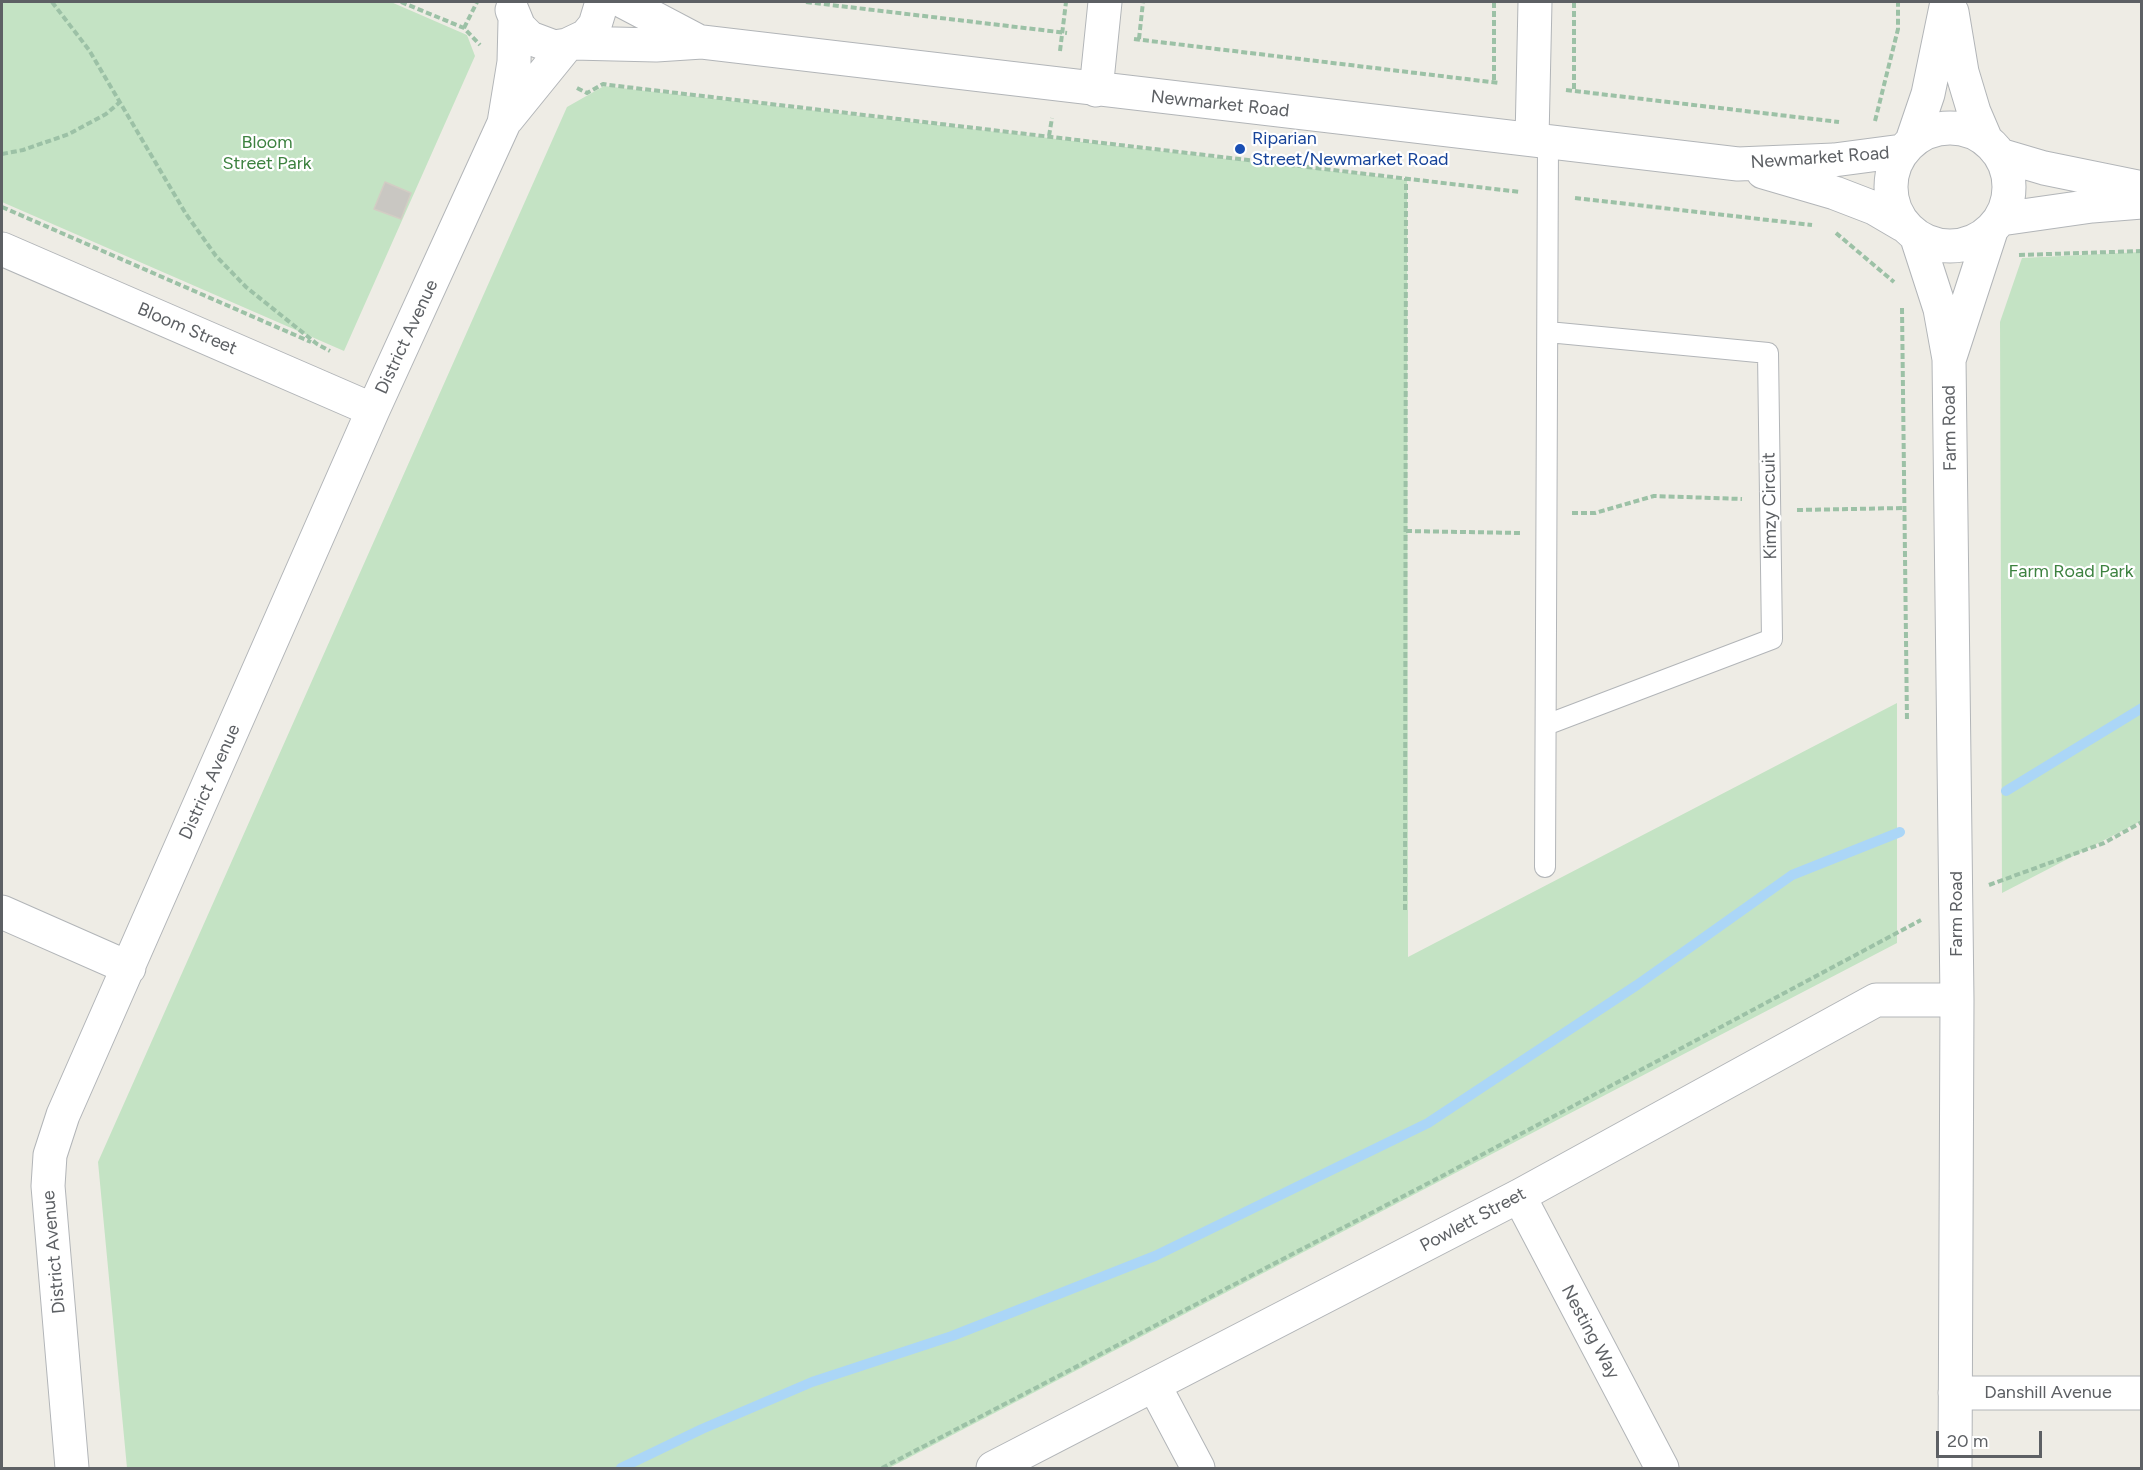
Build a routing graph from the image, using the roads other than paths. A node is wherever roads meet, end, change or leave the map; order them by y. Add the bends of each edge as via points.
1 (602, 2) edge
2 (624, 2) edge
3 (1105, 2) edge
4 (1535, 2) edge
5 (1948, 2) edge
6 (508, 10) edge
7 (702, 42) junction
8 (570, 44) junction
9 (1096, 90) junction
10 (504, 123) junction
11 (1540, 140) junction
12 (1907, 146) junction
13 (1993, 147) junction
14 (1738, 164) junction
15 (2142, 188) edge
16 (2142, 202) edge
17 (1996, 225) junction
18 (1910, 231) junction
19 (2, 249) edge
20 (1548, 332) junction
21 (1949, 359) junction
22 (374, 410) junction
23 (1546, 725) junction
24 (1545, 867) dead end
25 (2, 912) edge
26 (129, 968) junction
27 (1957, 1000) junction
28 (1519, 1196) junction
29 (1154, 1385) junction
30 (2142, 1392) edge
31 (1955, 1394) junction
32 (72, 1468) edge
33 (993, 1468) edge
34 (1198, 1468) edge
35 (1662, 1468) edge
36 (1955, 1468) edge

1 - 8 street, District Avenue via 595,25 586,36
2 - 7 street, Newmarket Road
3 - 9 street
4 - 11 street via 1534,88
5 - 12 street via 1928,94
5 - 13 street via 1974,112
6 - 8 street, Newmarket Road via 524,33 535,41 554,46
6 - 10 street, District Avenue via 514,62
7 - 8 street, Newmarket Road
7 - 9 street, Newmarket Road
8 - 10 street, District Avenue
9 - 11 street, Newmarket Road
10 - 22 street, District Avenue
11 - 14 street, Newmarket Road
11 - 20 lane via 1549,195
12 - 13 street via 1929,131 1949,128 1968,131
12 - 14 street, Newmarket Road via 1834,160
12 - 18 street via 1894,165 1891,196
13 - 15 street via 2044,168
13 - 17 street via 2007,170 2010,187 2007,204
14 - 18 street, Newmarket Road via 1874,208
16 - 17 street via 2092,206
17 - 18 street via 1974,242 1955,247 1935,245
17 - 21 street, Farm Road
18 - 21 street, Farm Road via 1937,300
19 - 22 street, Bloom Street
20 - 23 lane
20 - 23 lane, Kimzy Circuit via 1768,353 1772,639
21 - 27 street, Farm Road
22 - 26 street, District Avenue
23 - 24 lane
25 - 26 street
26 - 32 street, District Avenue via 63,1116 50,1155 48,1186
27 - 28 street, Powlett Street via 1876,1000
27 - 31 street, Farm Road
28 - 29 street, Powlett Street
28 - 35 street, Nesting Way
29 - 33 street, Powlett Street
29 - 34 street
30 - 31 street, Danshill Avenue
31 - 36 street, Farm Road

